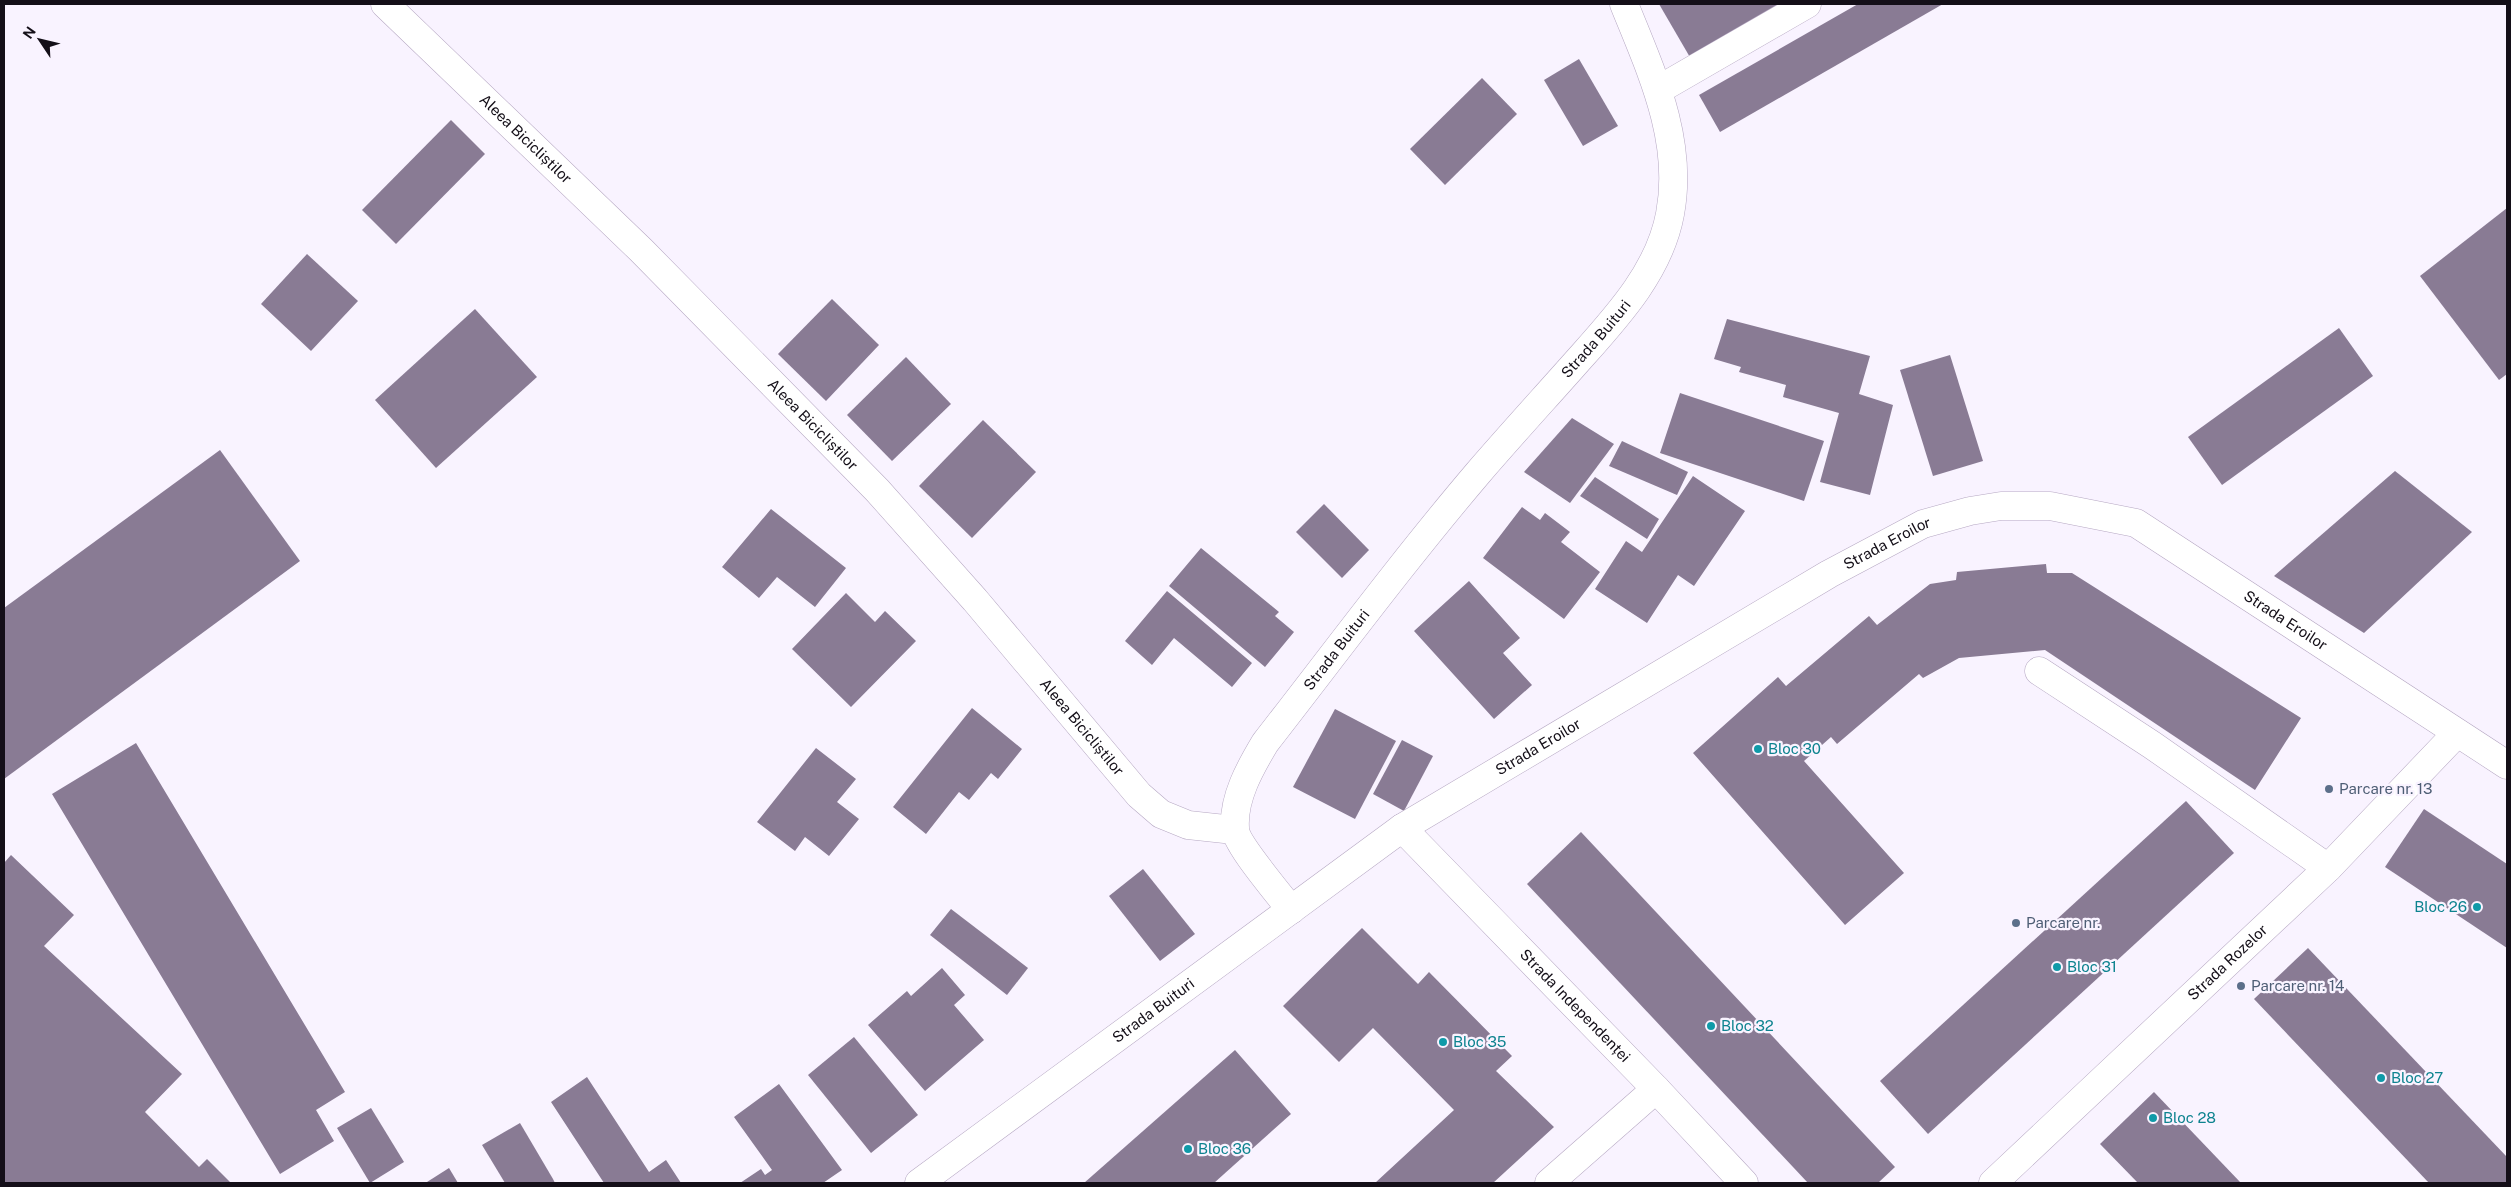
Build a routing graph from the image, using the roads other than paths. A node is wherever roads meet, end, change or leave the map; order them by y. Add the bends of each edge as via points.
1 (385, 4) edge
2 (1624, 4) edge
3 (1807, 4) edge
4 (1658, 90) junction
5 (2039, 671) dead end
6 (2457, 733) junction
7 (2507, 765) edge
8 (1402, 828) junction
9 (1234, 830) junction
10 (2328, 868) junction
11 (1291, 910) junction
12 (1656, 1089) junction
13 (920, 1183) edge
14 (1549, 1183) edge
15 (1744, 1183) edge
16 (1993, 1183) edge

1 - 9 street, Aleea Bicicliștilor via 641,250 878,490 1139,795 1160,814 1188,825
2 - 4 street, Strada Buituri
3 - 4 street
4 - 9 street, Strada Buituri via 1670,134 1674,189 1664,238 1654,261 1607,327 1478,473 1265,743 1247,775 1238,801
5 - 10 street
6 - 7 street, Strada Eroilor
6 - 8 street, Strada Eroilor via 2136,522 2050,506 2001,506 1923,524 1870,551
6 - 10 street, Strada Rozelor
8 - 11 street, Strada Eroilor
8 - 12 street, Strada Independenței
9 - 11 street
10 - 16 street, Strada Rozelor
11 - 13 street, Strada Buituri
12 - 14 street
12 - 15 street, Strada Independenței

